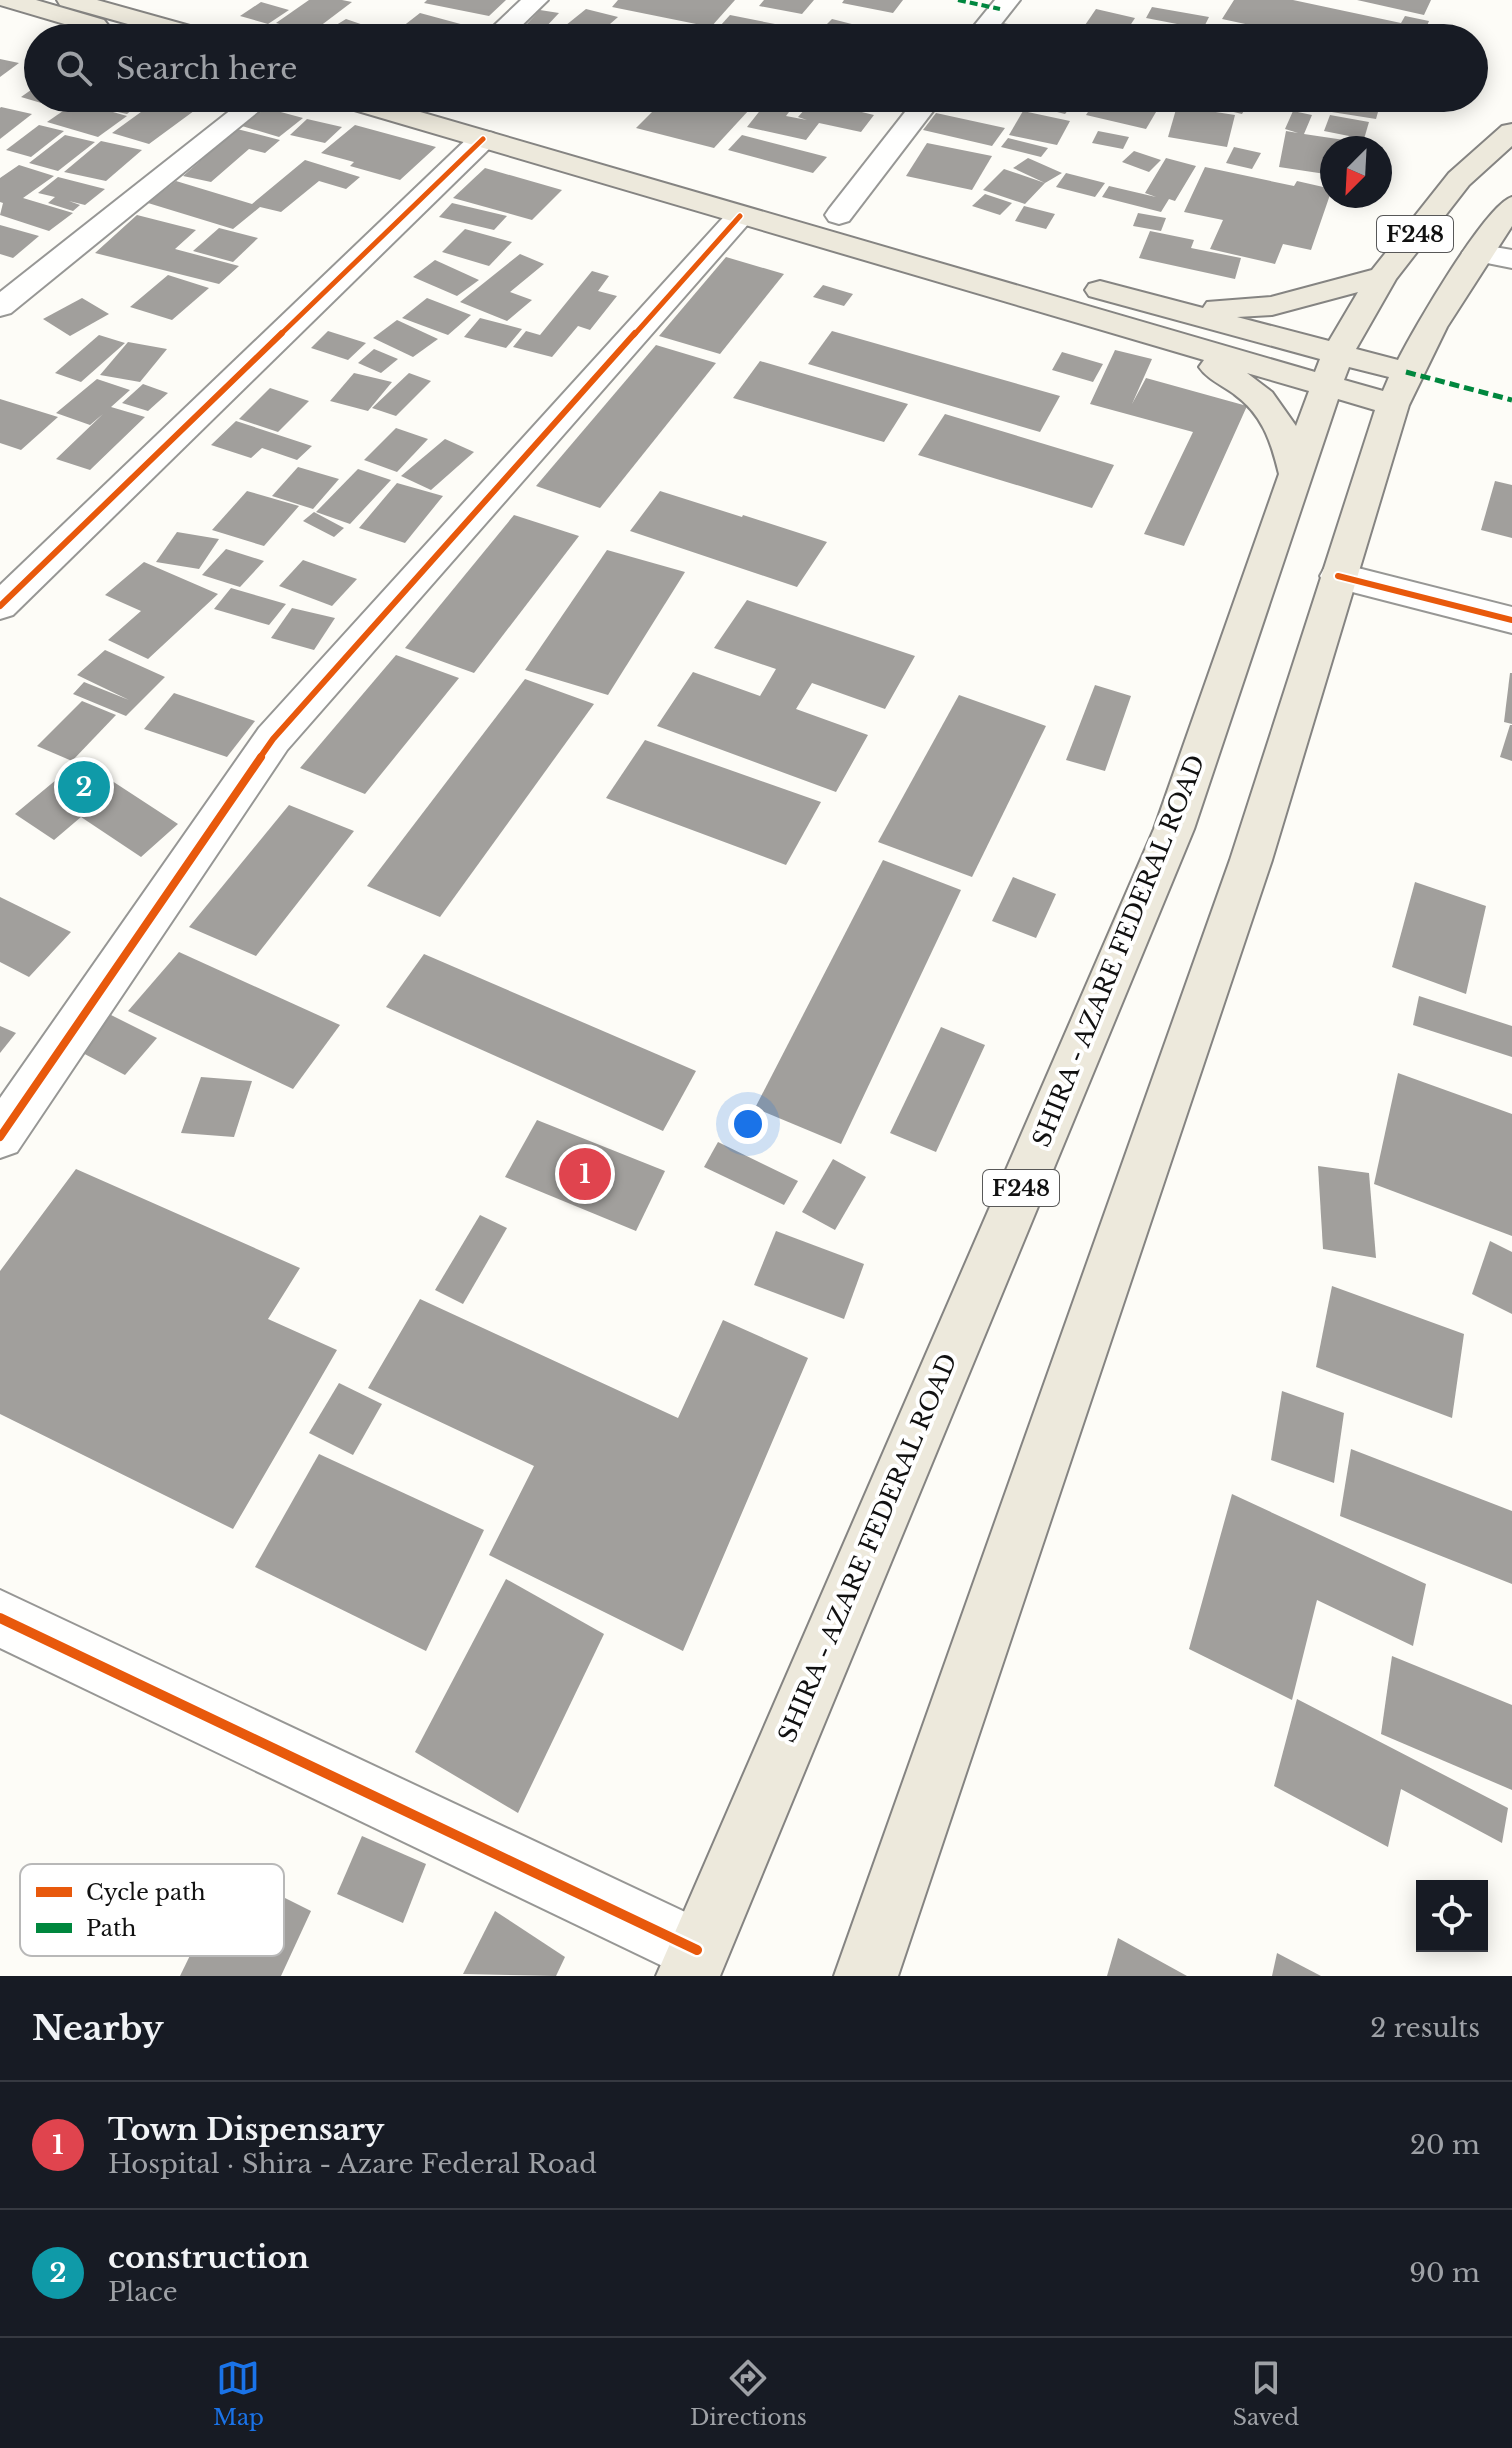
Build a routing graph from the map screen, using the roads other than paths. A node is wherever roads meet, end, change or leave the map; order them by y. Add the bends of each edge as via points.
1 (9, 0) edge
2 (69, 0) edge
3 (536, 0) edge
4 (1008, 0) edge
5 (91, 24) edge
6 (156, 24) edge
7 (509, 24) edge
8 (988, 24) edge
9 (244, 112) edge
10 (391, 112) edge
11 (475, 112) edge
12 (919, 112) edge
13 (1512, 132) edge
14 (483, 139) junction
15 (1512, 206) edge
16 (839, 215) junction
17 (740, 216) junction
18 (1477, 253) junction
19 (986, 257) dead end
20 (1512, 259) edge
21 (1383, 276) junction
22 (1074, 283) dead end
23 (0, 307) edge
24 (1173, 326) junction
25 (1332, 370) junction
26 (1400, 389) junction
27 (1296, 474) junction
28 (1338, 576) junction
29 (0, 606) edge
30 (1512, 620) edge
31 (0, 1137) edge
32 (0, 1618) edge
33 (692, 1963) edge
34 (866, 1976) edge

1 - 5 main road
2 - 6 main road
3 - 7 street
4 - 8 street
9 - 23 street
10 - 14 main road
11 - 16 main road
12 - 16 street
13 - 21 main road, SHIRA - AZARE FEDERAL ROAD / F248 via 1459,179
14 - 17 main road
14 - 29 street
15 - 18 main road, F248
16 - 19 main road
17 - 24 main road
17 - 31 street via 273,739
18 - 20 street
18 - 26 main road, F248
21 - 24 main road
21 - 25 main road, SHIRA - AZARE FEDERAL ROAD / F248
22 - 24 main road
24 - 25 main road
24 - 27 main road via 1270,408 1285,432
25 - 26 main road
25 - 27 main road, SHIRA - AZARE FEDERAL ROAD / F248
26 - 28 main road, F248
27 - 33 main road, SHIRA - AZARE FEDERAL ROAD / F248 via 1174,829
28 - 30 street
28 - 34 main road, F248 via 1251,860
32 - 33 street

